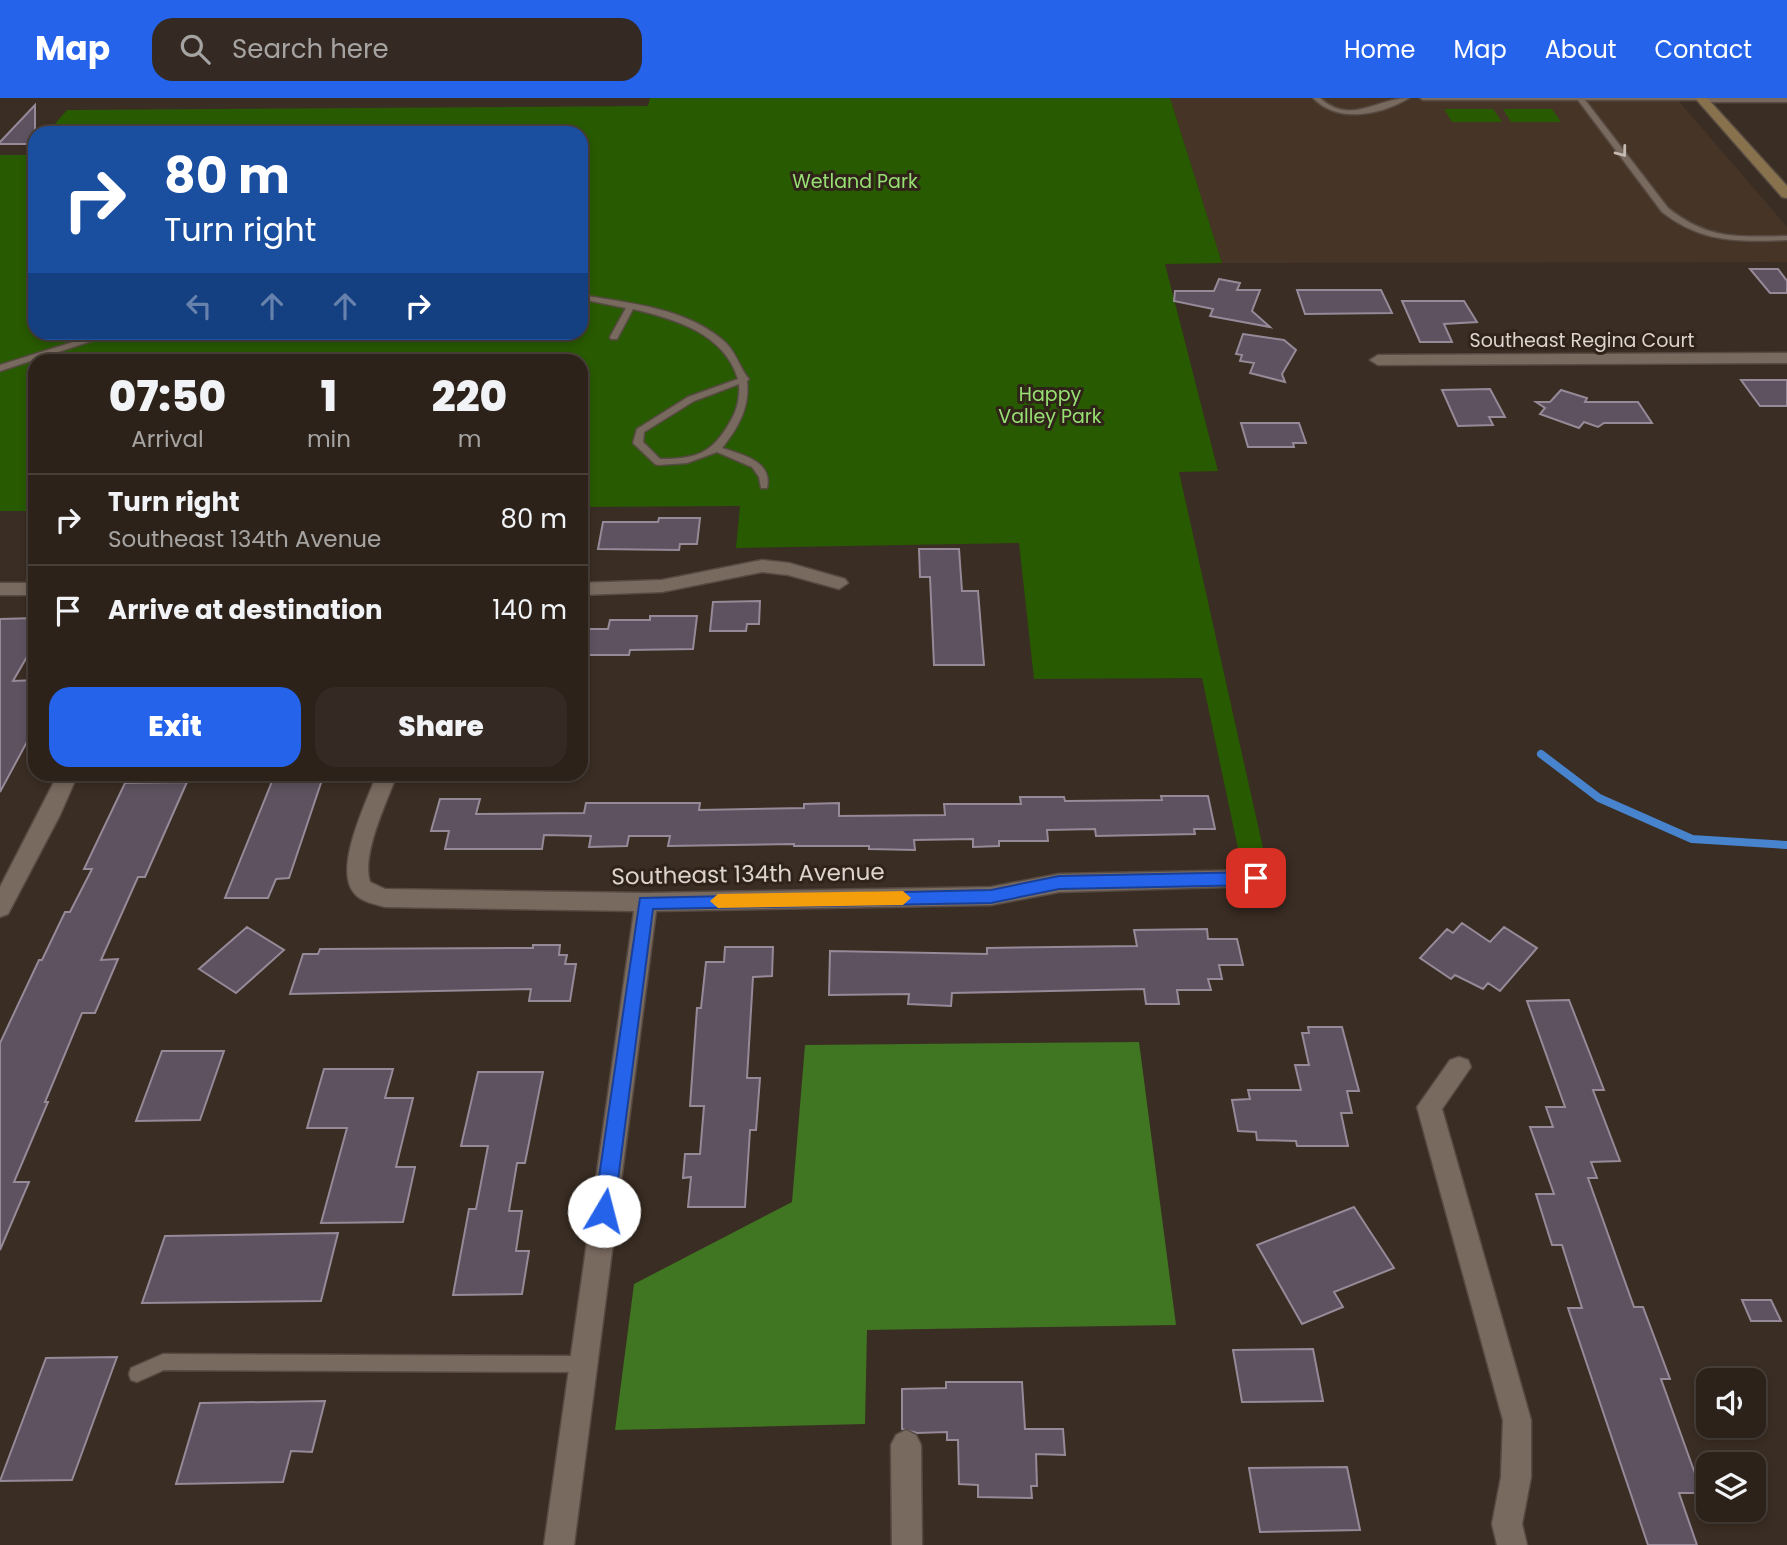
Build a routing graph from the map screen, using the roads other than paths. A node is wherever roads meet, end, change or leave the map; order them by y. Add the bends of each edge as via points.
1 (1316, 98) edge
2 (1406, 98) edge
3 (1423, 98) edge
4 (1581, 98) edge
5 (1615, 98) edge
6 (1701, 98) edge
7 (1787, 98) edge
8 (1787, 194) edge
9 (1787, 238) edge
10 (588, 298) edge
11 (631, 306) junction
12 (614, 337) dead end
13 (89, 340) edge
14 (45, 354) edge
15 (1787, 358) edge
16 (28, 359) edge
17 (1378, 360) dead end
18 (0, 368) edge
19 (745, 379) junction
20 (717, 449) junction
21 (764, 486) dead end
22 (839, 583) dead end
23 (0, 589) edge
24 (28, 589) edge
25 (588, 589) edge
26 (65, 781) edge
27 (385, 781) edge
28 (1256, 878) dead end
29 (646, 902) junction
30 (0, 908) edge
31 (1458, 1067) dead end
32 (583, 1364) junction
33 (137, 1374) dead end
34 (906, 1445) dead end
35 (559, 1545) edge
36 (907, 1545) edge
37 (1512, 1545) edge

1 - 2 lane via 1331,110 1367,113
3 - 4 lane
4 - 5 lane
4 -> 9 lane via 1665,210 1682,225 1721,237
5 - 6 lane
6 - 7 street
6 - 8 main road
10 - 11 lane
11 - 12 lane
11 - 19 lane via 680,320 713,337
13 - 14 lane
15 - 17 street, Southeast Regina Court
16 - 18 lane
19 - 20 lane via 741,414
19 - 20 lane via 691,399 653,421 640,431 638,443 658,462 685,462
20 - 21 lane via 756,464 763,472
22 - 25 street via 762,566 662,586
23 - 24 street
26 - 30 street
27 - 29 street, Southeast 134th Avenue via 358,862 358,881 368,892 385,898
28 - 29 street, Southeast 134th Avenue via 1059,883 991,896
29 - 32 street
31 - 37 street via 1429,1107 1517,1420 1516,1477 1507,1524
32 - 33 lane via 163,1362
32 - 35 street
34 - 36 street

